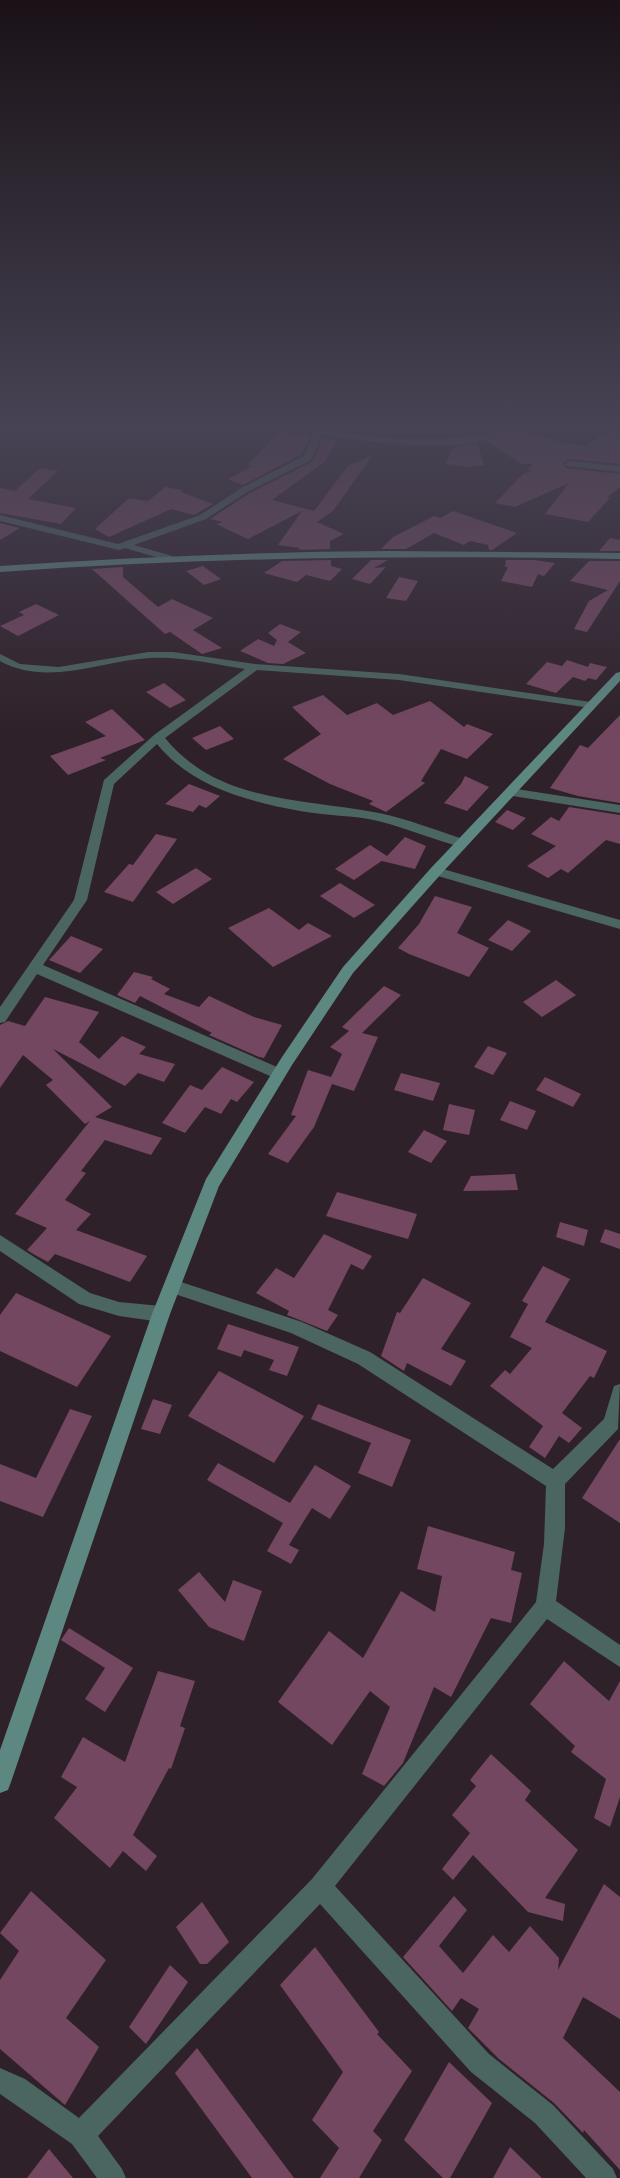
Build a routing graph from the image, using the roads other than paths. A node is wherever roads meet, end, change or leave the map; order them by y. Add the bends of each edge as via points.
1 (55, 531) edge
2 (165, 531) edge
3 (122, 546) junction
4 (620, 556) edge
5 (169, 558) junction
6 (108, 560) junction
7 (0, 569) edge
8 (0, 657) edge
9 (255, 667) junction
10 (620, 675) edge
11 (591, 705) junction
12 (158, 737) junction
13 (510, 792) junction
14 (620, 809) edge
15 (462, 843) junction
16 (436, 871) junction
17 (620, 925) edge
18 (35, 967) junction
19 (0, 1018) edge
20 (279, 1074) junction
21 (0, 1242) edge
22 (172, 1286) junction
23 (161, 1314) junction
24 (620, 1392) edge
25 (616, 1424) edge
26 (555, 1481) junction
27 (545, 1606) junction
28 (620, 1657) edge
29 (0, 1782) edge
30 (320, 1887) junction
31 (0, 2081) edge
32 (81, 2135) junction
33 (113, 2178) edge
34 (604, 2178) edge

1 - 3 street
2 - 3 street
3 - 5 street
3 - 6 street
4 - 5 street via 416,552
5 - 6 street
6 - 7 street
8 - 9 street via 18,667 38,670 94,666 148,655
9 - 11 street via 399,677
9 - 12 street
10 - 11 street
11 - 13 street
12 - 15 street via 175,758 198,775 232,789 300,807 378,817
12 - 18 street via 108,783 80,900
13 - 14 street
13 - 15 street
15 - 16 street
16 - 17 street
16 - 20 street via 348,970
18 - 19 street
18 - 20 street
20 - 22 street via 212,1184
21 - 23 street via 85,1299 119,1309
22 - 23 street
22 - 26 street via 296,1327 364,1358
23 - 29 street
24 - 25 street
25 - 26 street
26 - 27 street via 556,1521
27 - 28 street
27 - 30 street
30 - 32 street
30 - 34 street via 480,2062 544,2114
31 - 32 street via 16,2088
32 - 33 street

